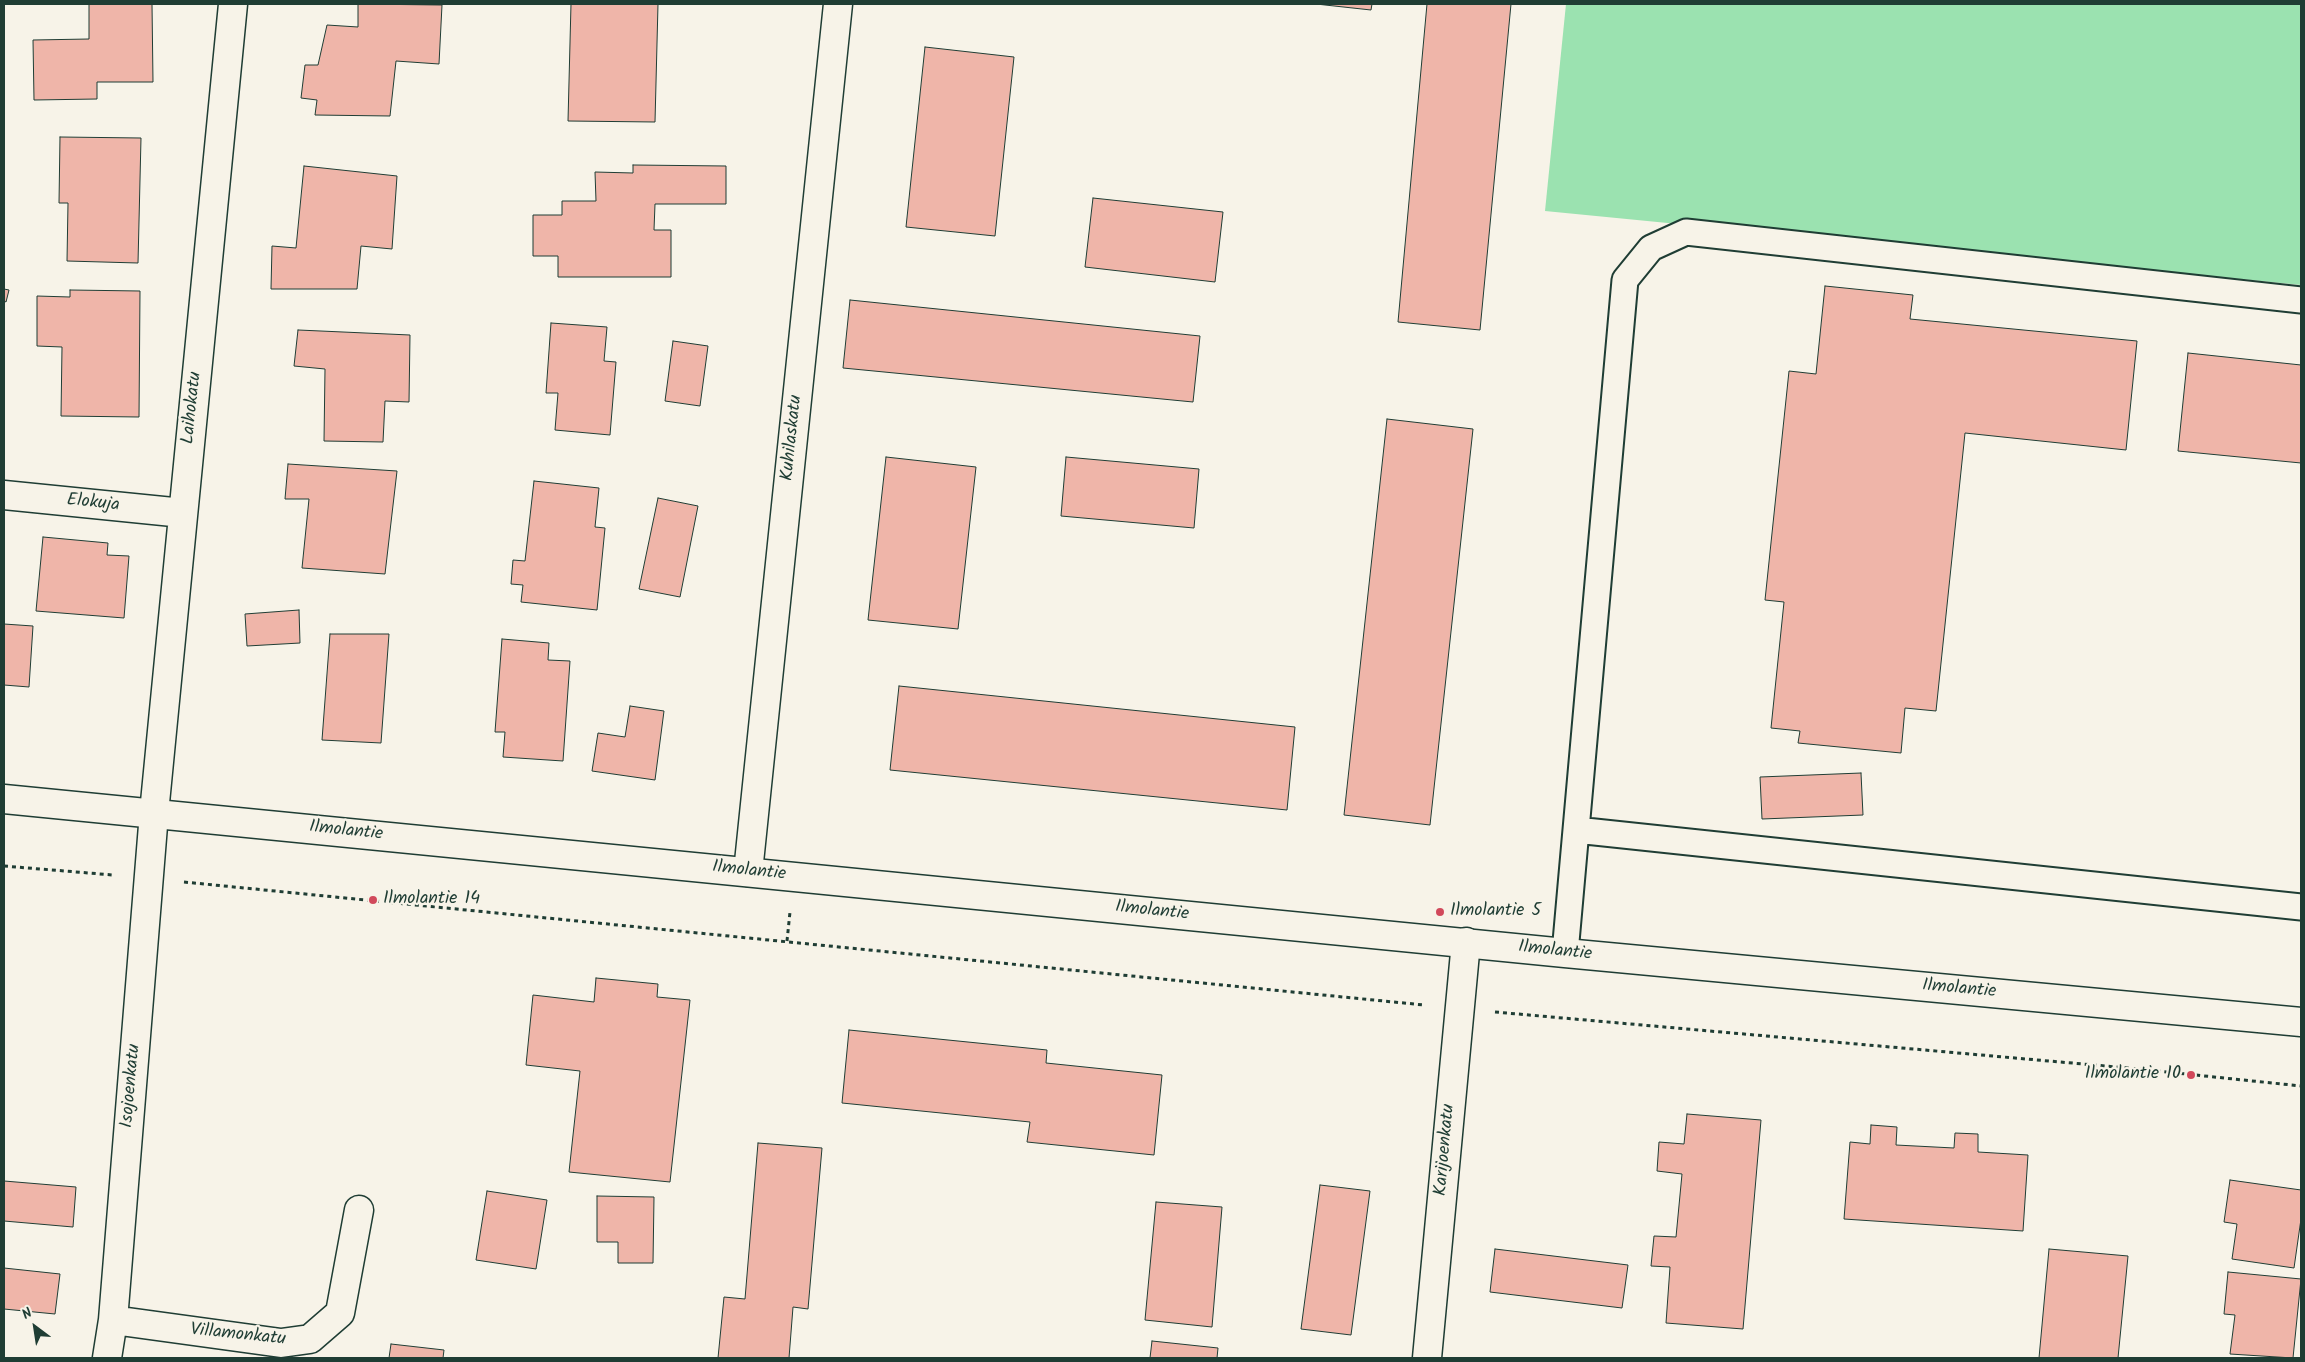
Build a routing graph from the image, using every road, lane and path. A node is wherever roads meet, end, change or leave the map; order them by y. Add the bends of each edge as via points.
1 (233, 4) edge
2 (838, 4) edge
3 (2301, 300) edge
4 (4, 495) edge
5 (183, 513) junction
6 (4, 799) edge
7 (154, 813) junction
8 (1576, 830) junction
9 (4, 866) edge
10 (748, 872) junction
11 (149, 879) junction
12 (2301, 907) edge
13 (1466, 942) junction
14 (1565, 953) junction
15 (1459, 1009) junction
16 (2301, 1022) edge
17 (2301, 1086) edge
18 (359, 1210) dead end
19 (113, 1320) junction
20 (107, 1358) edge
21 (1426, 1358) edge

1 - 5 street, Laihokatu
2 - 10 street, Kuhilaskatu
3 - 8 lane via 1686,232 1650,248 1625,280
4 - 5 street, Elokuja
5 - 7 street, Laihokatu
6 - 7 street, Ilmolantie
7 - 10 street, Ilmolantie
7 - 11 street, Isojoenkatu
8 - 12 lane
8 - 14 lane
9 - 11 path
10 - 13 street, Ilmolantie
11 - 15 path
11 - 19 street, Isojoenkatu
13 - 14 street, Ilmolantie
13 - 15 street, Karijoenkatu
14 - 16 street, Ilmolantie
15 - 17 path
15 - 21 street, Karijoenkatu
18 - 19 street, Villamonkatu via 340,1313 310,1339 280,1343
19 - 20 street, Isojoenkatu

